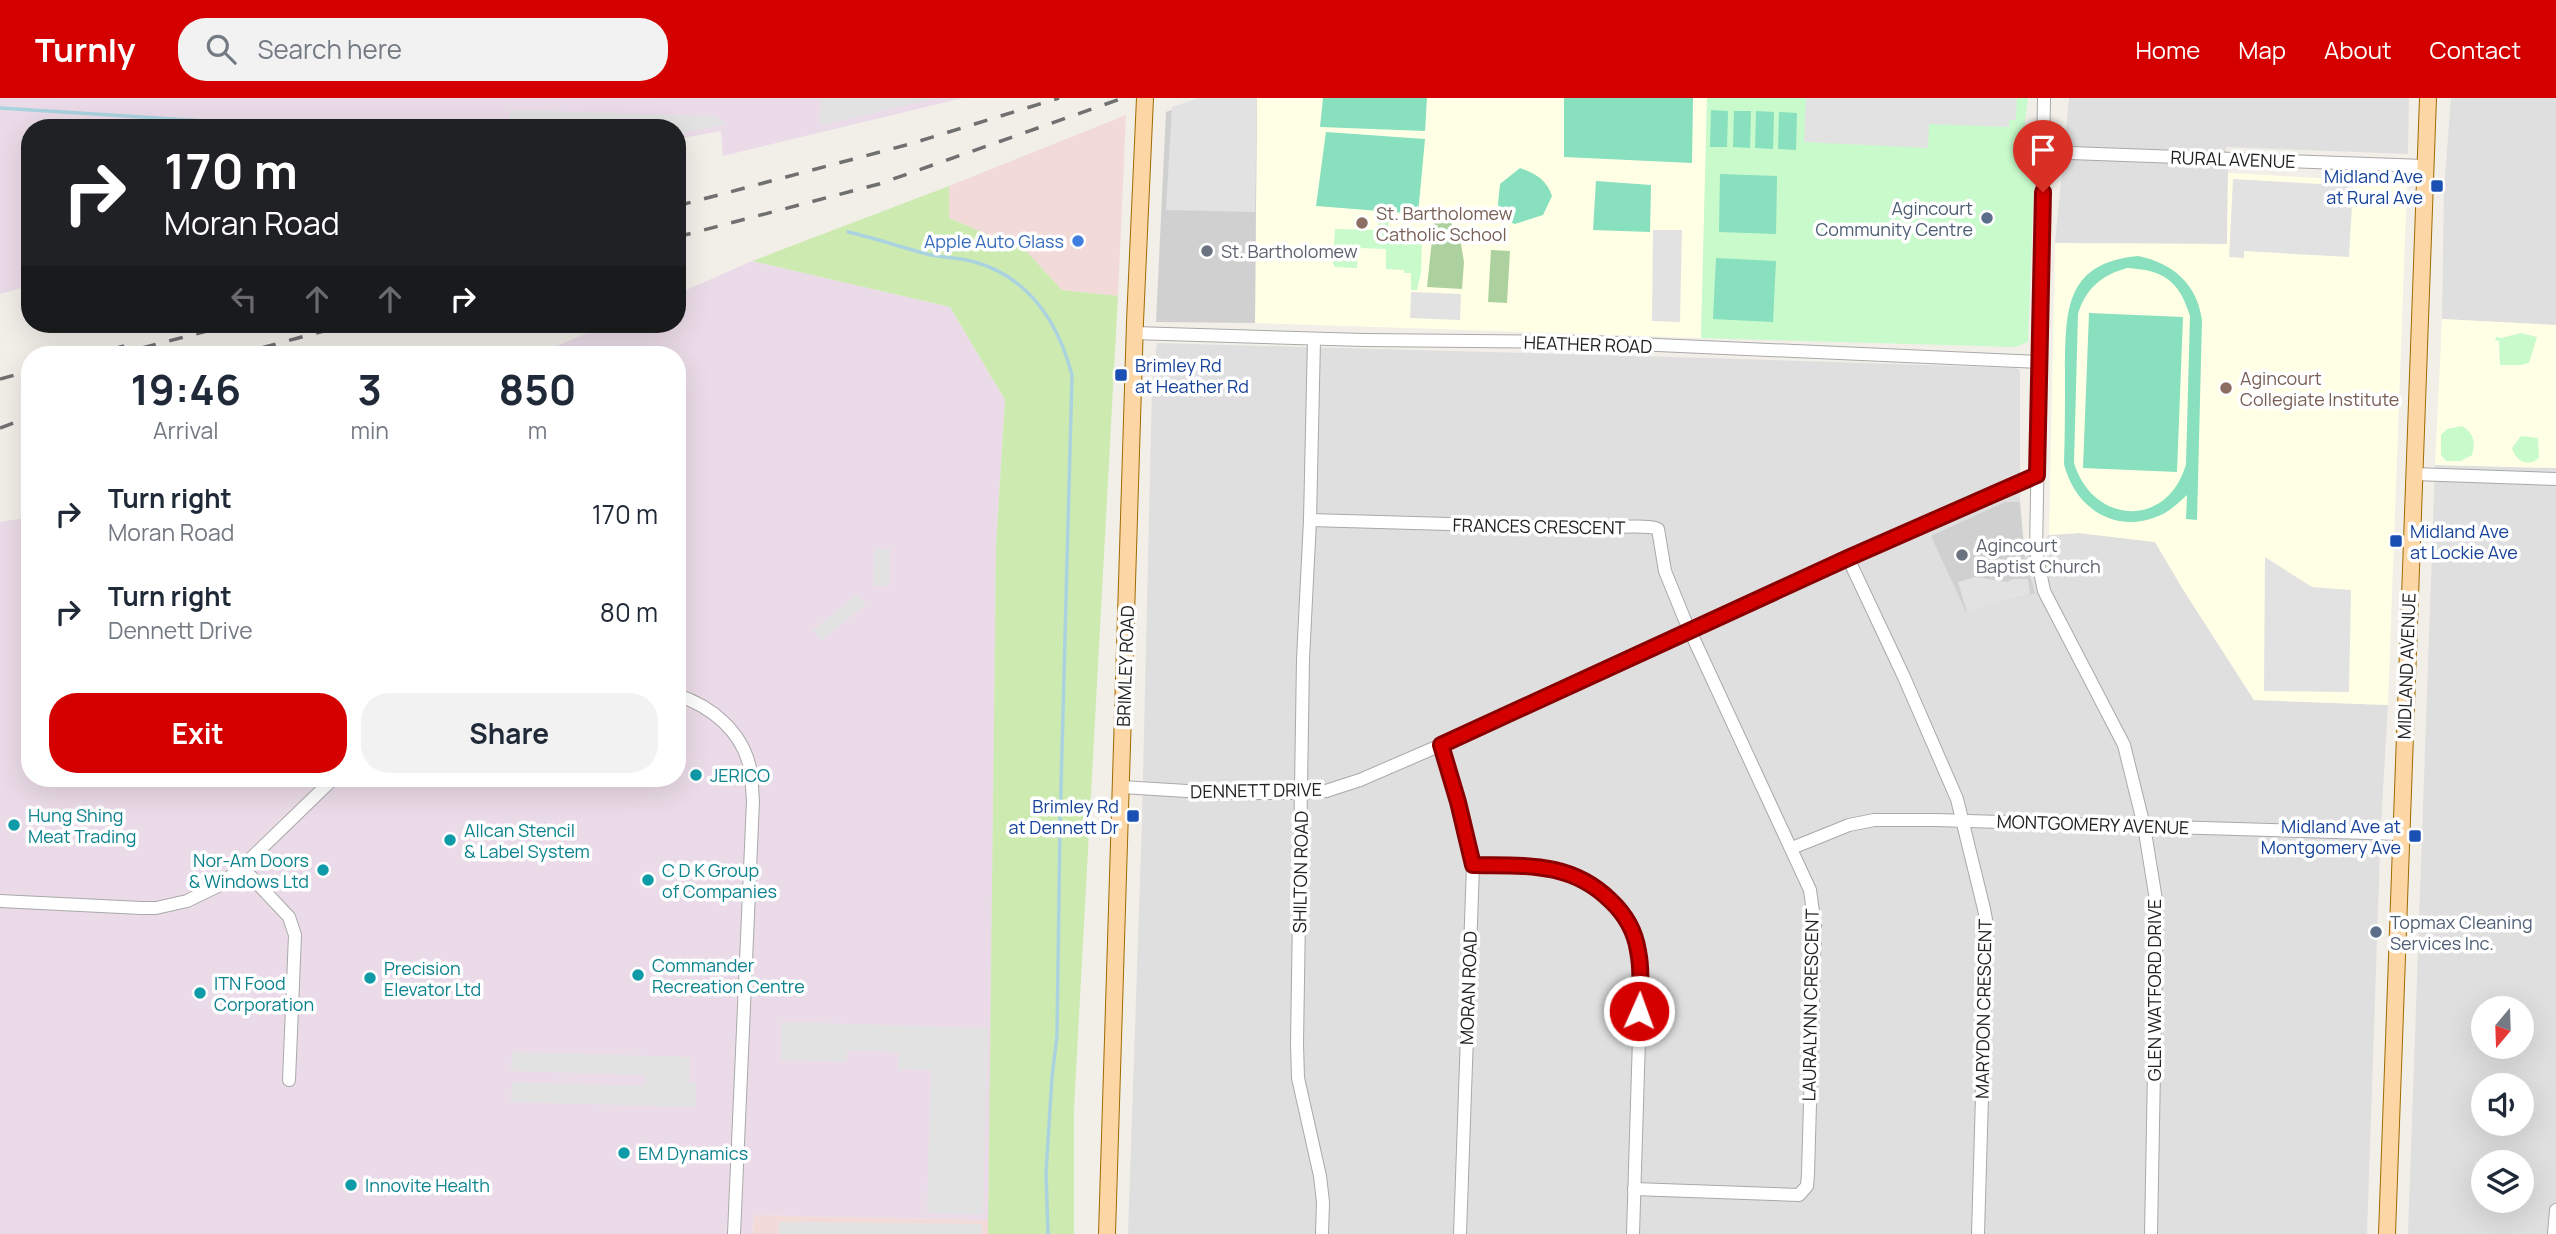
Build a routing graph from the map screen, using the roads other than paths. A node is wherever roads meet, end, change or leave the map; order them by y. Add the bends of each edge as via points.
1 (1144, 98) edge
2 (2044, 98) edge
3 (2428, 98) edge
4 (2043, 152) junction
5 (2424, 166) junction
6 (1134, 333) junction
7 (1314, 339) junction
8 (2041, 362) junction
9 (2414, 474) junction
10 (2037, 475) junction
11 (2556, 479) edge
12 (1310, 520) junction
13 (1848, 558) junction
14 (1691, 631) junction
15 (686, 698) edge
16 (1441, 745) junction
17 (324, 787) edge
18 (1122, 788) junction
19 (1301, 793) junction
20 (1964, 821) junction
21 (2144, 826) junction
22 (2399, 834) junction
23 (1792, 848) junction
24 (1473, 865) junction
25 (243, 867) junction
26 (0, 901) edge
27 (289, 1080) dead end
28 (1634, 1189) junction
29 (2556, 1210) edge
30 (734, 1234) edge
31 (1107, 1234) edge
32 (1322, 1234) edge
33 (1460, 1234) edge
34 (1633, 1234) edge
35 (1978, 1234) edge
36 (2151, 1234) edge
37 (2387, 1234) edge
38 (2554, 1234) edge

1 - 6 main road, BRIMLEY ROAD
2 - 4 street, GLEN WATFORD DRIVE
3 - 5 main road, MIDLAND AVENUE
4 - 5 street, RURAL AVENUE
4 - 8 street, GLEN WATFORD DRIVE
5 - 9 main road, MIDLAND AVENUE
6 - 7 street, HEATHER ROAD
6 - 18 main road, BRIMLEY ROAD
7 - 8 street, HEATHER ROAD via 1591,342
7 - 12 street, SHILTON ROAD
8 - 10 street, GLEN WATFORD DRIVE
9 - 11 street
9 - 22 main road, MIDLAND AVENUE
10 - 13 street, DENNETT DRIVE
10 - 21 street, GLEN WATFORD DRIVE via 2036,552 2044,591 2124,746
12 - 14 street, FRANCES CRESCENT via 1588,528 1650,525 1658,529 1665,571
12 - 19 street, SHILTON ROAD
13 - 14 street, DENNETT DRIVE
13 - 20 street, MARYDON CRESCENT via 1905,677
14 - 16 street, DENNETT DRIVE
14 - 23 street, LAURALYNN CRESCENT
15 - 30 street via 724,722 750,766 753,801
16 - 19 street, DENNETT DRIVE via 1326,791
16 - 24 street, MORAN ROAD
17 - 25 street
18 - 19 street, DENNETT DRIVE
18 - 31 main road, BRIMLEY ROAD
19 - 32 street, SHILTON ROAD via 1298,1078 1320,1176
20 - 21 street, MONTGOMERY AVENUE
20 - 23 street, MONTGOMERY AVENUE via 1874,820
20 - 35 street, MARYDON CRESCENT via 1987,925
21 - 22 street, MONTGOMERY AVENUE
21 - 36 street, GLEN WATFORD DRIVE via 2157,906
22 - 37 main road, MIDLAND AVENUE
23 - 28 street, LAURALYNN CRESCENT via 1810,890 1815,926 1807,1186 1799,1195
24 - 28 street via 1565,871 1597,887 1628,920 1641,973
24 - 33 street, MORAN ROAD
25 - 26 street via 209,891 156,908
25 - 27 street via 289,917 295,935
28 - 34 street
29 - 38 street

